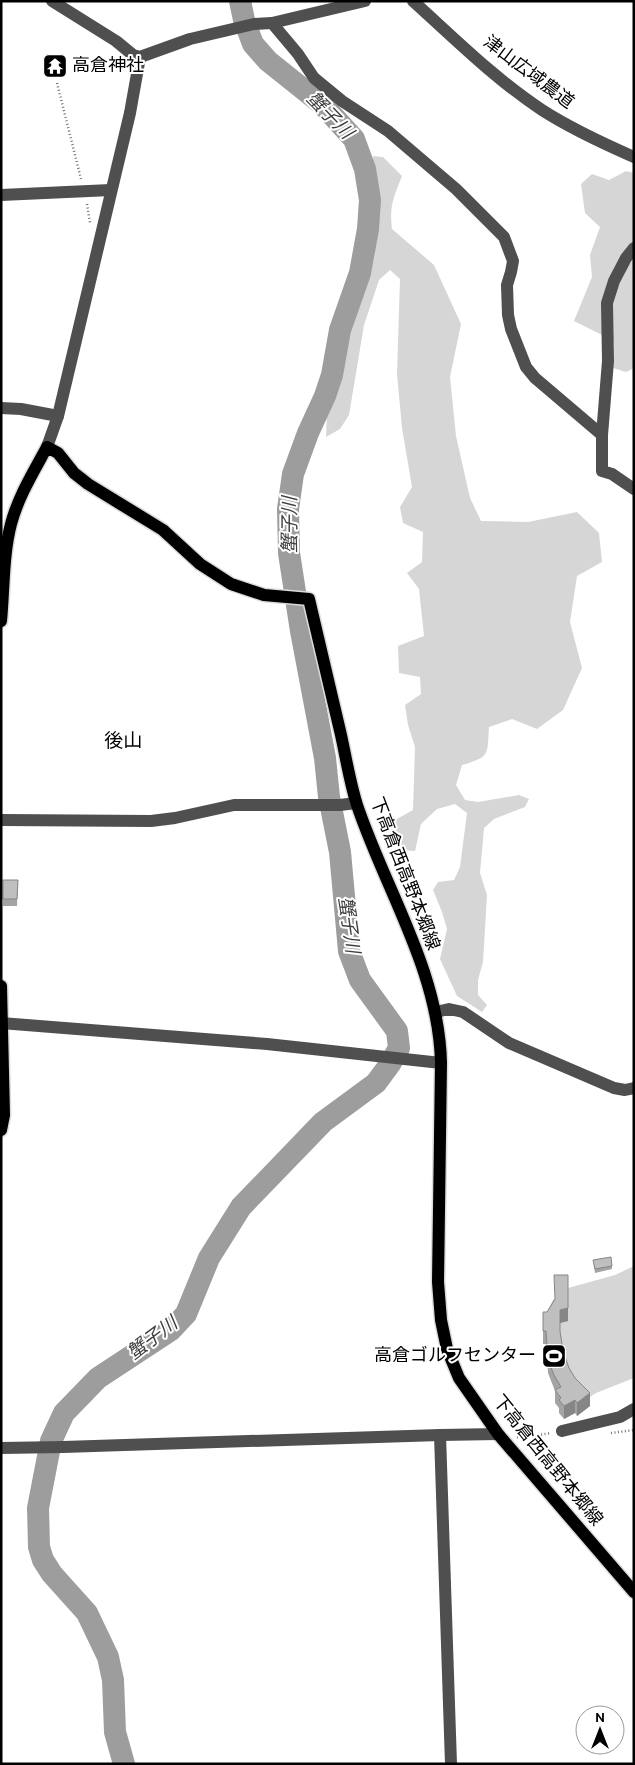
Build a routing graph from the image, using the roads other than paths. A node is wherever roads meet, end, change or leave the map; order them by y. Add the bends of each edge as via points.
1 (52, 1) edge
2 (365, 1) edge
3 (413, 1) edge
4 (272, 23) junction
5 (140, 57) junction
6 (634, 157) edge
7 (111, 190) junction
8 (1, 195) edge
9 (634, 248) edge
10 (1, 408) edge
11 (58, 416) junction
12 (602, 435) junction
13 (47, 447) junction
14 (634, 489) edge
15 (1, 621) edge
16 (356, 803) junction
17 (1, 820) edge
18 (1, 986) edge
19 (436, 1012) junction
20 (2, 1023) edge
21 (441, 1063) junction
22 (634, 1088) edge
23 (1, 1130) edge
24 (634, 1409) edge
25 (562, 1431) dead end
26 (498, 1434) junction
27 (440, 1435) junction
28 (1, 1448) edge
29 (634, 1592) edge
30 (451, 1764) edge

1 - 5 street
2 - 4 street
3 - 6 street, 津山広域農道 via 498,77 542,110
4 - 5 street via 190,39
4 - 12 street via 314,78 388,132 456,189 504,237 513,260 507,285 508,315 526,367
5 - 7 street
7 - 8 street
7 - 11 street
9 - 12 street via 614,281 607,303 608,361
10 - 11 street
11 - 13 street
12 - 14 street via 602,471
13 - 15 main road via 25,488 11,524
13 - 16 main road, 下高倉西高野本郷線 via 58,453 88,484 163,530 200,564 231,584 264,595 309,599
16 - 17 street via 234,805 151,820
16 - 19 main road, 下高倉西高野本郷線 via 410,934
18 - 20 main road
19 - 21 main road, 下高倉西高野本郷線
19 - 22 street via 449,1009 463,1012 509,1043 614,1088
20 - 21 street via 267,1044
20 - 23 main road via 4,1115
21 - 26 main road, 下高倉西高野本郷線 via 438,1282 441,1320 446,1349 459,1378
24 - 25 street via 620,1417
26 - 27 street
26 - 29 main road, 下高倉西高野本郷線
27 - 28 street
27 - 30 street

